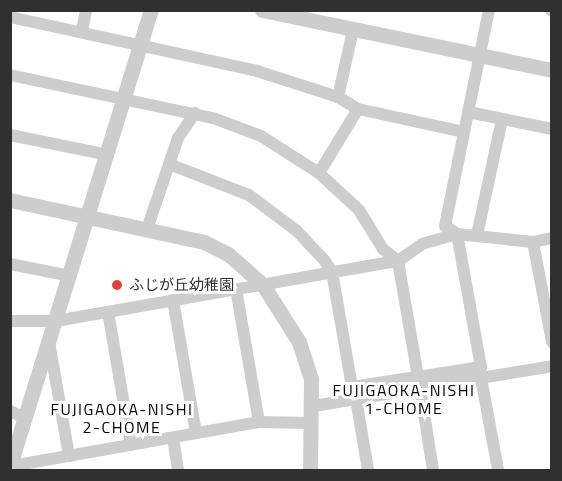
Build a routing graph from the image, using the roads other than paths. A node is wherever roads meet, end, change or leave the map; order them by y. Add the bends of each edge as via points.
1 (86, 10) edge
2 (151, 10) edge
3 (262, 10) edge
4 (489, 10) edge
5 (317, 16) edge
6 (10, 17) edge
7 (353, 30) junction
8 (82, 32) junction
9 (142, 44) junction
10 (480, 55) junction
11 (552, 70) edge
12 (10, 75) edge
13 (338, 97) junction
14 (125, 98) junction
15 (358, 109) junction
16 (468, 112) junction
17 (195, 113) junction
18 (502, 119) junction
19 (552, 129) edge
20 (464, 132) junction
21 (10, 135) edge
22 (108, 155) junction
23 (169, 164) junction
24 (320, 173) junction
25 (10, 200) edge
26 (88, 217) junction
27 (147, 228) junction
28 (457, 234) junction
29 (477, 235) junction
30 (552, 238) edge
31 (533, 242) junction
32 (398, 261) junction
33 (10, 264) edge
34 (332, 272) junction
35 (545, 273) edge
36 (70, 276) junction
37 (263, 285) junction
38 (236, 289) junction
39 (173, 300) junction
40 (108, 312) junction
41 (10, 321) edge
42 (56, 321) junction
43 (551, 334) edge
44 (49, 342) junction
45 (552, 366) edge
46 (481, 378) junction
47 (419, 382) junction
48 (356, 399) junction
49 (314, 406) junction
50 (10, 411) edge
51 (25, 418) junction
52 (259, 422) junction
53 (311, 423) junction
54 (196, 434) junction
55 (172, 438) junction
56 (131, 445) junction
57 (69, 456) junction
58 (11, 464) edge
59 (178, 471) edge
60 (310, 471) edge
61 (368, 471) edge
62 (433, 471) edge
63 (498, 471) edge

1 - 8 street
2 - 9 street
3 - 5 street
4 - 10 street
5 - 7 street
6 - 8 street
7 - 10 street
7 - 13 street
8 - 9 street
9 - 13 street via 282,77
9 - 14 street
10 - 11 street
10 - 16 street
12 - 14 street
13 - 15 street
14 - 17 street
14 - 22 street
15 - 20 street
15 - 24 street
16 - 18 street
16 - 20 street
17 - 23 street via 178,138
17 - 24 street via 261,136
18 - 19 street
18 - 29 street
20 - 28 street via 445,226
21 - 22 street
22 - 26 street
23 - 27 street
23 - 34 street via 233,188 272,210 297,231
24 - 32 street via 359,210 383,249
25 - 26 street
26 - 27 street
26 - 36 street
27 - 37 street via 204,242 228,254
28 - 29 street
28 - 32 street via 422,244
28 - 47 street via 481,367
29 - 31 street
30 - 31 street
31 - 35 street
32 - 34 street
32 - 47 street
33 - 36 street
34 - 37 street
34 - 47 street via 352,387
35 - 43 street
36 - 42 street
37 - 38 street
37 - 49 street via 299,342 311,379
38 - 39 street
38 - 52 street
39 - 40 street
39 - 54 street
40 - 42 street
40 - 56 street
41 - 42 street
42 - 44 street
44 - 51 street
44 - 57 street
45 - 46 street
46 - 47 street
46 - 63 street
47 - 48 street
47 - 62 street
48 - 49 street
48 - 61 street
49 - 53 street
50 - 51 street
51 - 58 street
52 - 53 street
52 - 54 street
53 - 60 street
54 - 55 street
55 - 56 street
55 - 59 street
56 - 57 street
57 - 58 street

